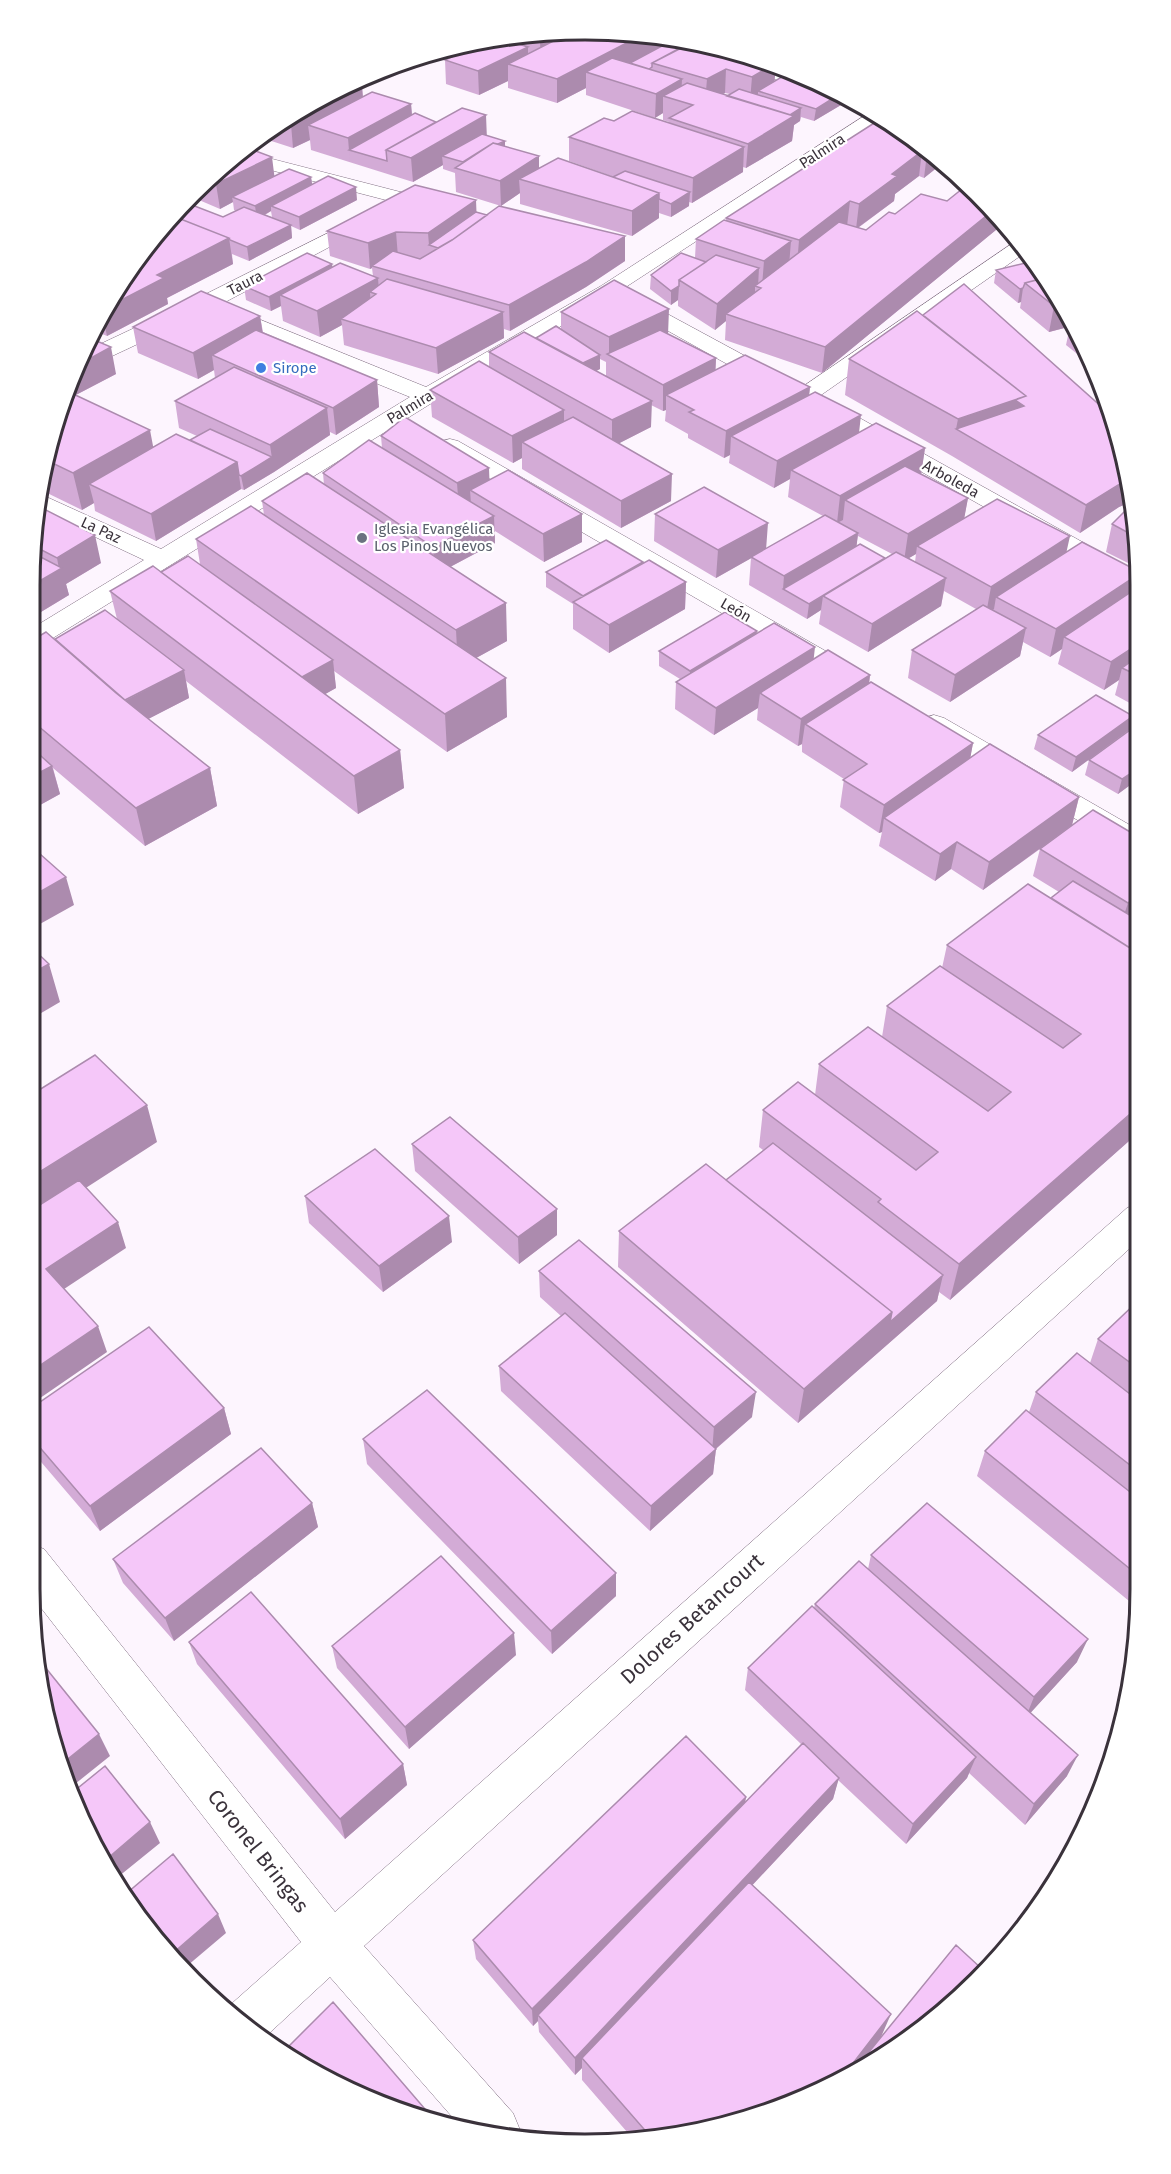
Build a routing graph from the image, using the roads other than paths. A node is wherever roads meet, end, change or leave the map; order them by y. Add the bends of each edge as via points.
1 (724, 58) edge
2 (764, 70) edge
3 (869, 121) edge
4 (248, 158) edge
5 (407, 200) junction
6 (452, 211) edge
7 (1015, 250) edge
8 (631, 255) dead end
9 (653, 261) junction
10 (964, 285) junction
11 (608, 290) junction
12 (981, 301) edge
13 (202, 305) junction
14 (102, 352) edge
15 (427, 396) junction
16 (803, 397) junction
17 (414, 425) junction
18 (47, 505) edge
19 (163, 559) junction
20 (1126, 576) edge
21 (40, 634) edge
22 (880, 694) edge
23 (911, 711) edge
24 (1130, 838) edge
25 (1130, 1225) edge
26 (40, 1575) edge
27 (331, 1944) junction
28 (250, 2018) edge
29 (492, 2125) edge

1 - 2 street
3 - 9 street, Palmira
4 - 5 street
5 - 6 street
5 - 13 street, Taura
7 - 10 street
8 - 9 street
9 - 11 street, Palmira
10 - 12 street
10 - 16 street
11 - 15 street, Palmira
11 - 16 street, Arboleda
13 - 14 street
13 - 15 street, Taura
15 - 17 street, Palmira
16 - 20 street, Arboleda
17 - 19 street, Palmira
17 - 22 street, León
18 - 19 street, La Paz
19 - 21 street, Palmira
23 - 24 street
25 - 27 street, Dolores Betancourt
26 - 27 street, Coronel Bringas
27 - 28 street, Dolores Betancourt
27 - 29 street, Coronel Bringas

